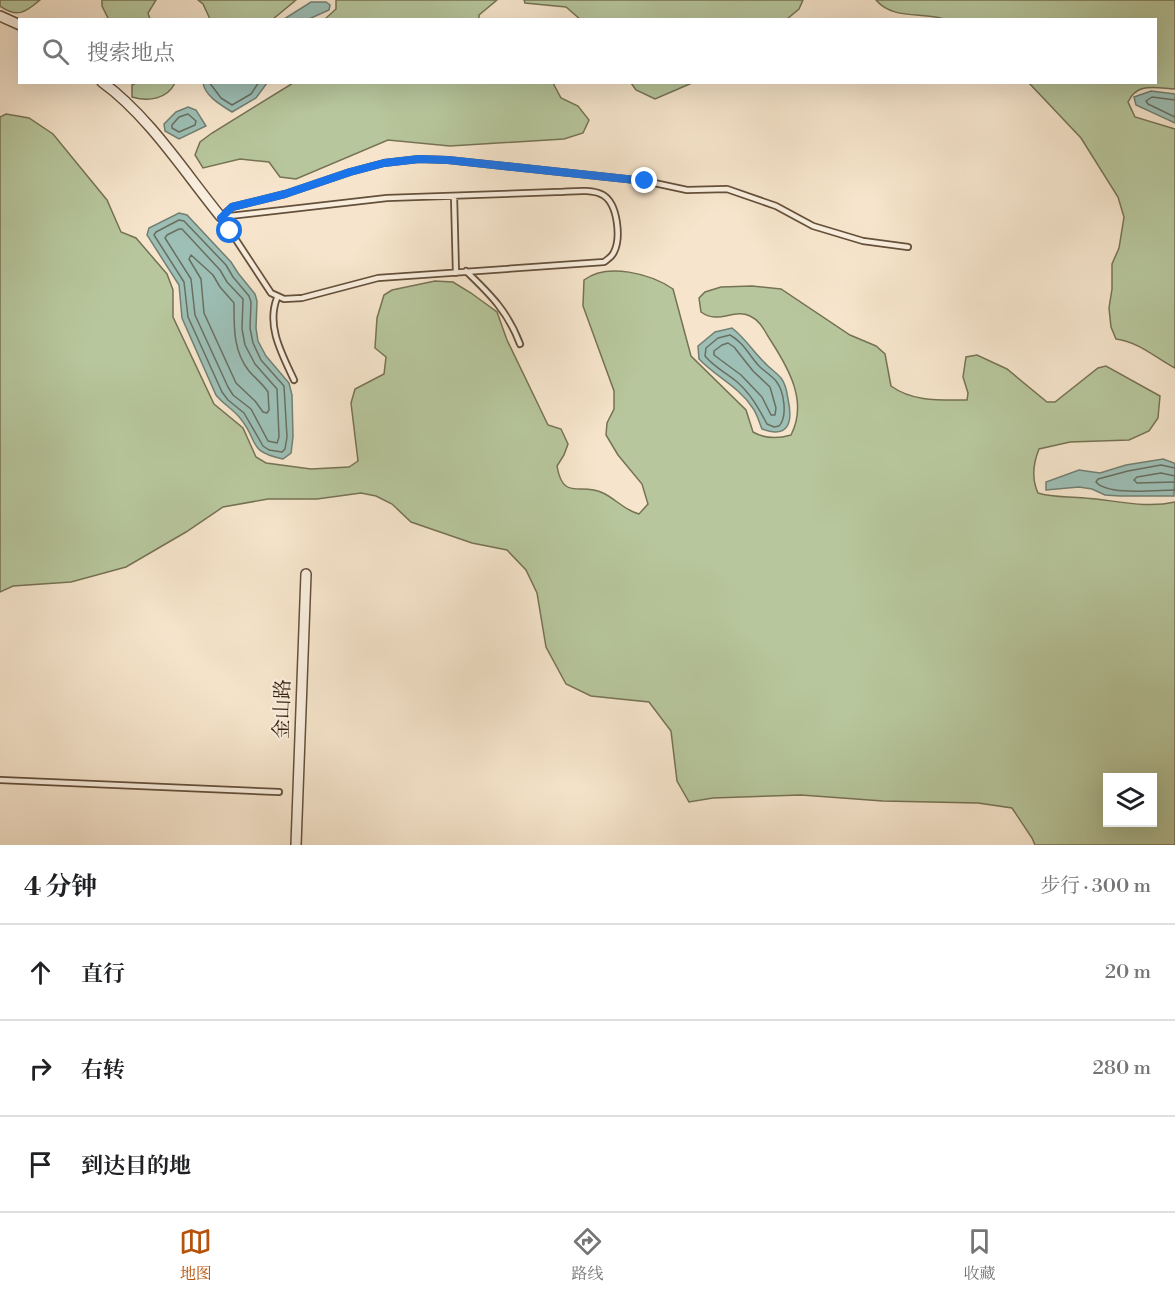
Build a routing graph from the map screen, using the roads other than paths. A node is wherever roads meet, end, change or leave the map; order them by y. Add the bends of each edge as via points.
1 (0, 16) edge
2 (18, 24) edge
3 (104, 84) edge
4 (454, 196) junction
5 (221, 218) junction
6 (908, 247) dead end
7 (466, 271) junction
8 (456, 273) junction
9 (277, 298) junction
10 (520, 344) dead end
11 (294, 380) dead end
12 (306, 574) dead end
13 (0, 780) edge
14 (279, 792) dead end
15 (296, 845) edge

1 - 2 street
3 - 5 street via 143,121
4 - 5 lane via 387,198
4 - 7 lane via 597,193 614,208 617,244 604,262
4 - 8 lane
5 - 6 lane via 232,207 384,163 419,159 645,181 687,190 727,189 776,206 813,226 863,241
5 - 9 lane
7 - 8 lane
7 - 10 lane via 508,315
8 - 9 lane via 378,278 302,298
9 - 11 lane via 273,315 276,340
12 - 15 street, 金山路
13 - 14 lane

